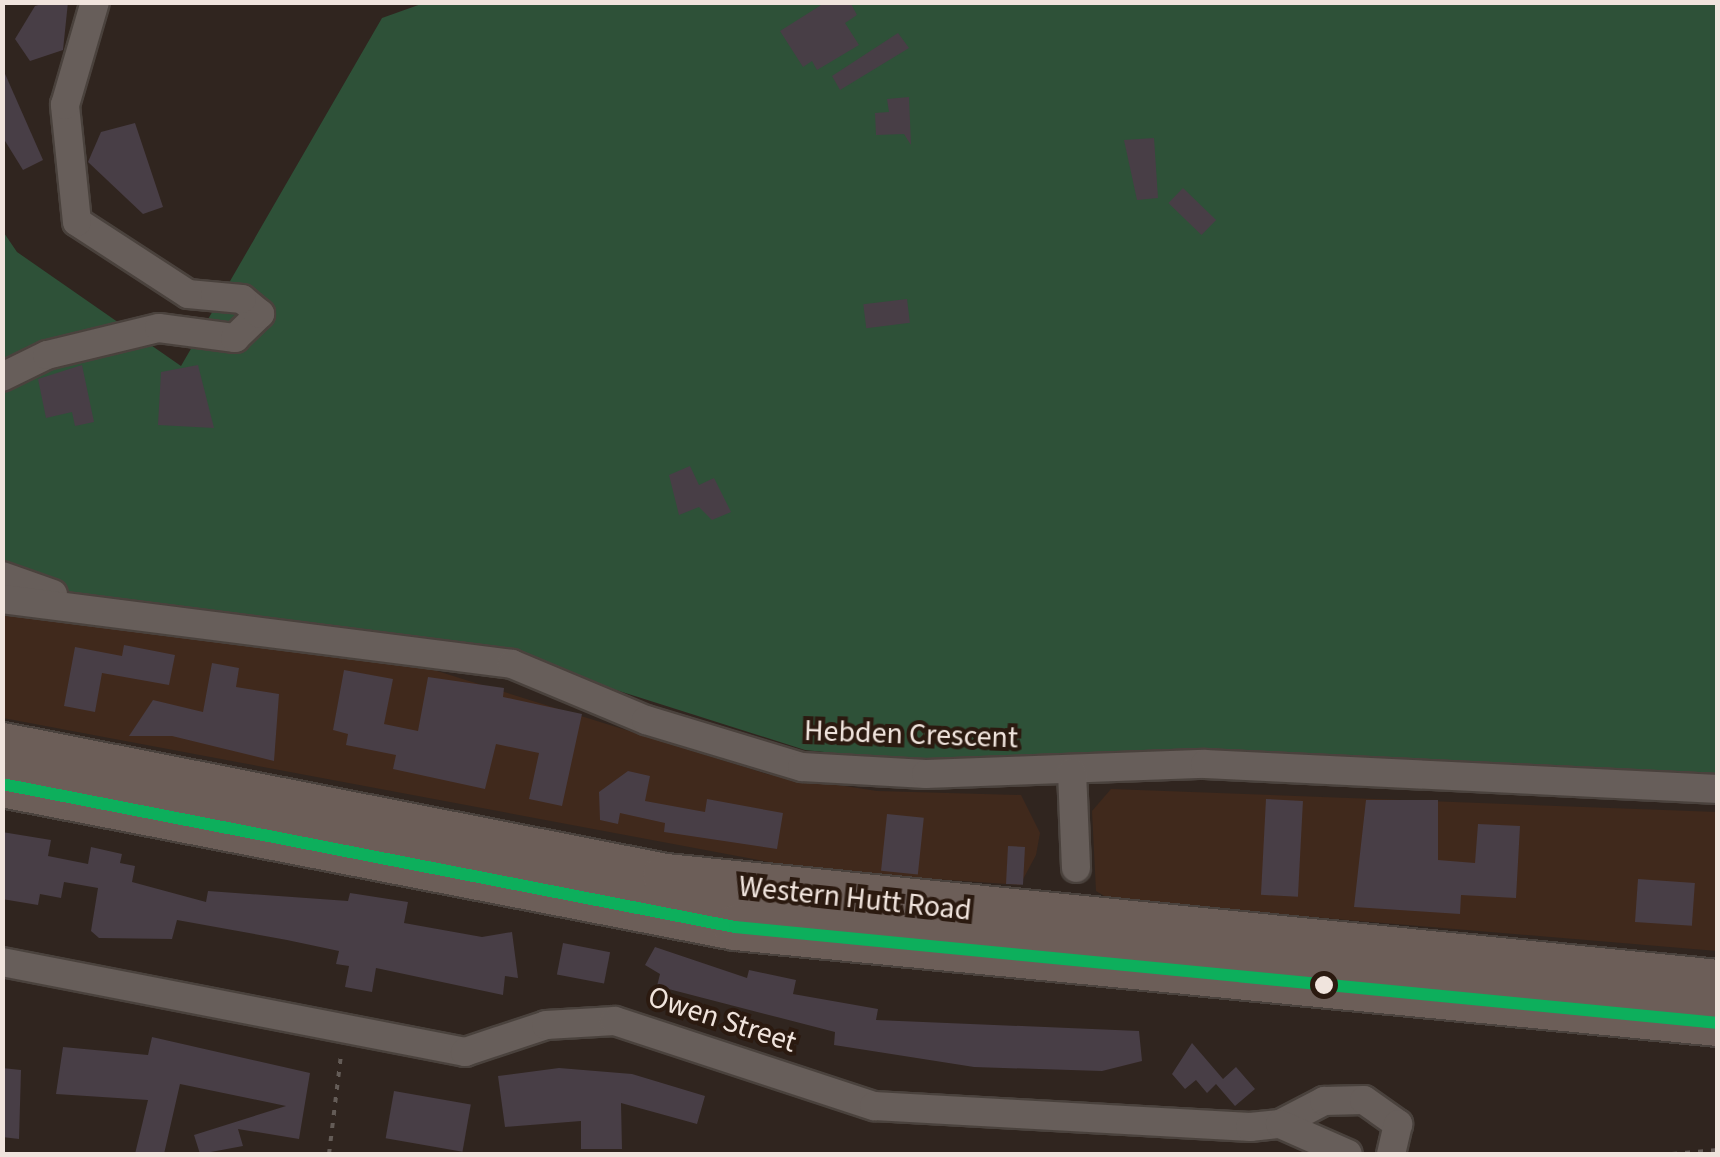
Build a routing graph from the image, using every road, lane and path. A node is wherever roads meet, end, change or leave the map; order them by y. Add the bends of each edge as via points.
1 (95, 2) edge
2 (2, 378) edge
3 (2, 576) edge
4 (2, 598) edge
5 (71, 604) junction
6 (2, 744) edge
7 (1072, 772) junction
8 (2, 784) edge
9 (1718, 789) edge
10 (1076, 868) dead end
11 (2, 962) edge
12 (1718, 982) edge
13 (1718, 1023) edge
14 (341, 1026) junction
15 (1280, 1124) junction
16 (1718, 1150) edge
17 (330, 1154) edge
18 (1348, 1154) edge
19 (1391, 1154) edge
20 (1672, 1154) edge

1 - 2 street via 65,105 77,222 188,294 242,298 260,314 235,338 158,328 47,355
3 - 5 street
4 - 5 street, Hebden Crescent
5 - 7 street, Hebden Crescent via 512,664 646,720 802,767
6 - 12 highway, Western Hutt Road via 664,876
7 - 9 street, Hebden Crescent via 1205,764
7 - 10 street
8 - 13 highway, Western Hutt Road via 735,927
11 - 14 street, Owen Street
14 - 15 street, Owen Street via 465,1052 546,1025 614,1021 874,1106
14 - 17 path
15 - 18 street
15 - 19 street via 1324,1101 1364,1100 1398,1124
16 - 20 path

